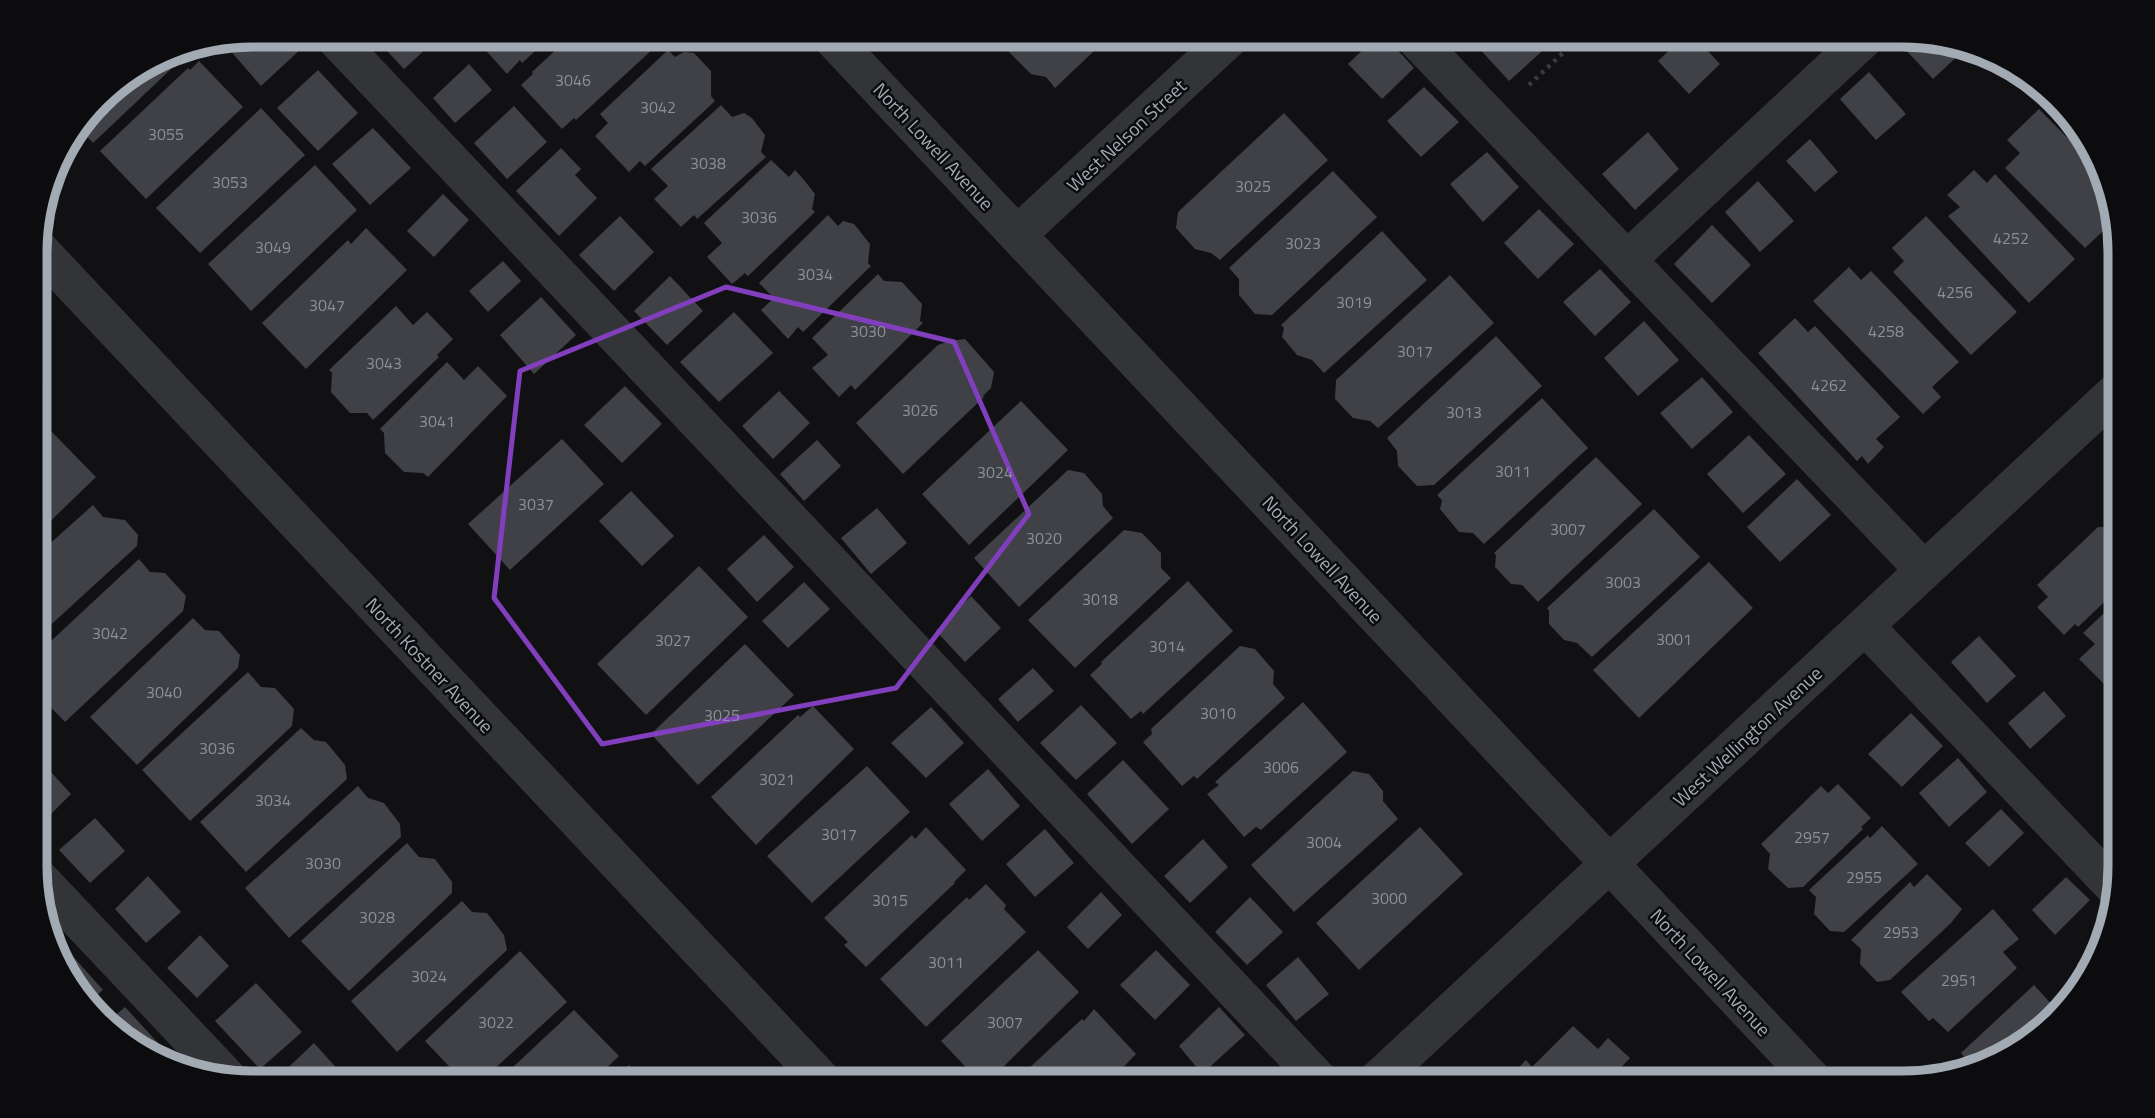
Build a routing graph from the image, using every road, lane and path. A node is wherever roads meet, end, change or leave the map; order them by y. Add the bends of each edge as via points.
1 (1220, 47) edge
2 (1424, 47) edge
3 (1569, 47) edge
4 (1855, 47) edge
5 (344, 48) edge
6 (841, 48) edge
7 (1527, 87) dead end
8 (1018, 234) junction
9 (48, 259) edge
10 (1627, 260) junction
11 (2108, 399) edge
12 (1924, 570) junction
13 (1865, 626) junction
14 (1609, 864) junction
15 (2107, 880) edge
16 (49, 888) edge
17 (219, 1068) edge
18 (1310, 1070) edge
19 (1388, 1070) edge
20 (1804, 1070) edge
21 (813, 1071) edge

1 - 8 street, West Nelson Street
2 - 10 street
3 - 7 path
4 - 10 street
5 - 18 street
6 - 8 street, North Lowell Avenue
8 - 14 street, North Lowell Avenue
9 - 21 street, North Kostner Avenue
10 - 12 street
11 - 12 street, West Wellington Avenue
12 - 13 street, West Wellington Avenue
13 - 14 street, West Wellington Avenue
13 - 15 street
14 - 19 street, West Wellington Avenue
14 - 20 street, North Lowell Avenue
16 - 17 street

